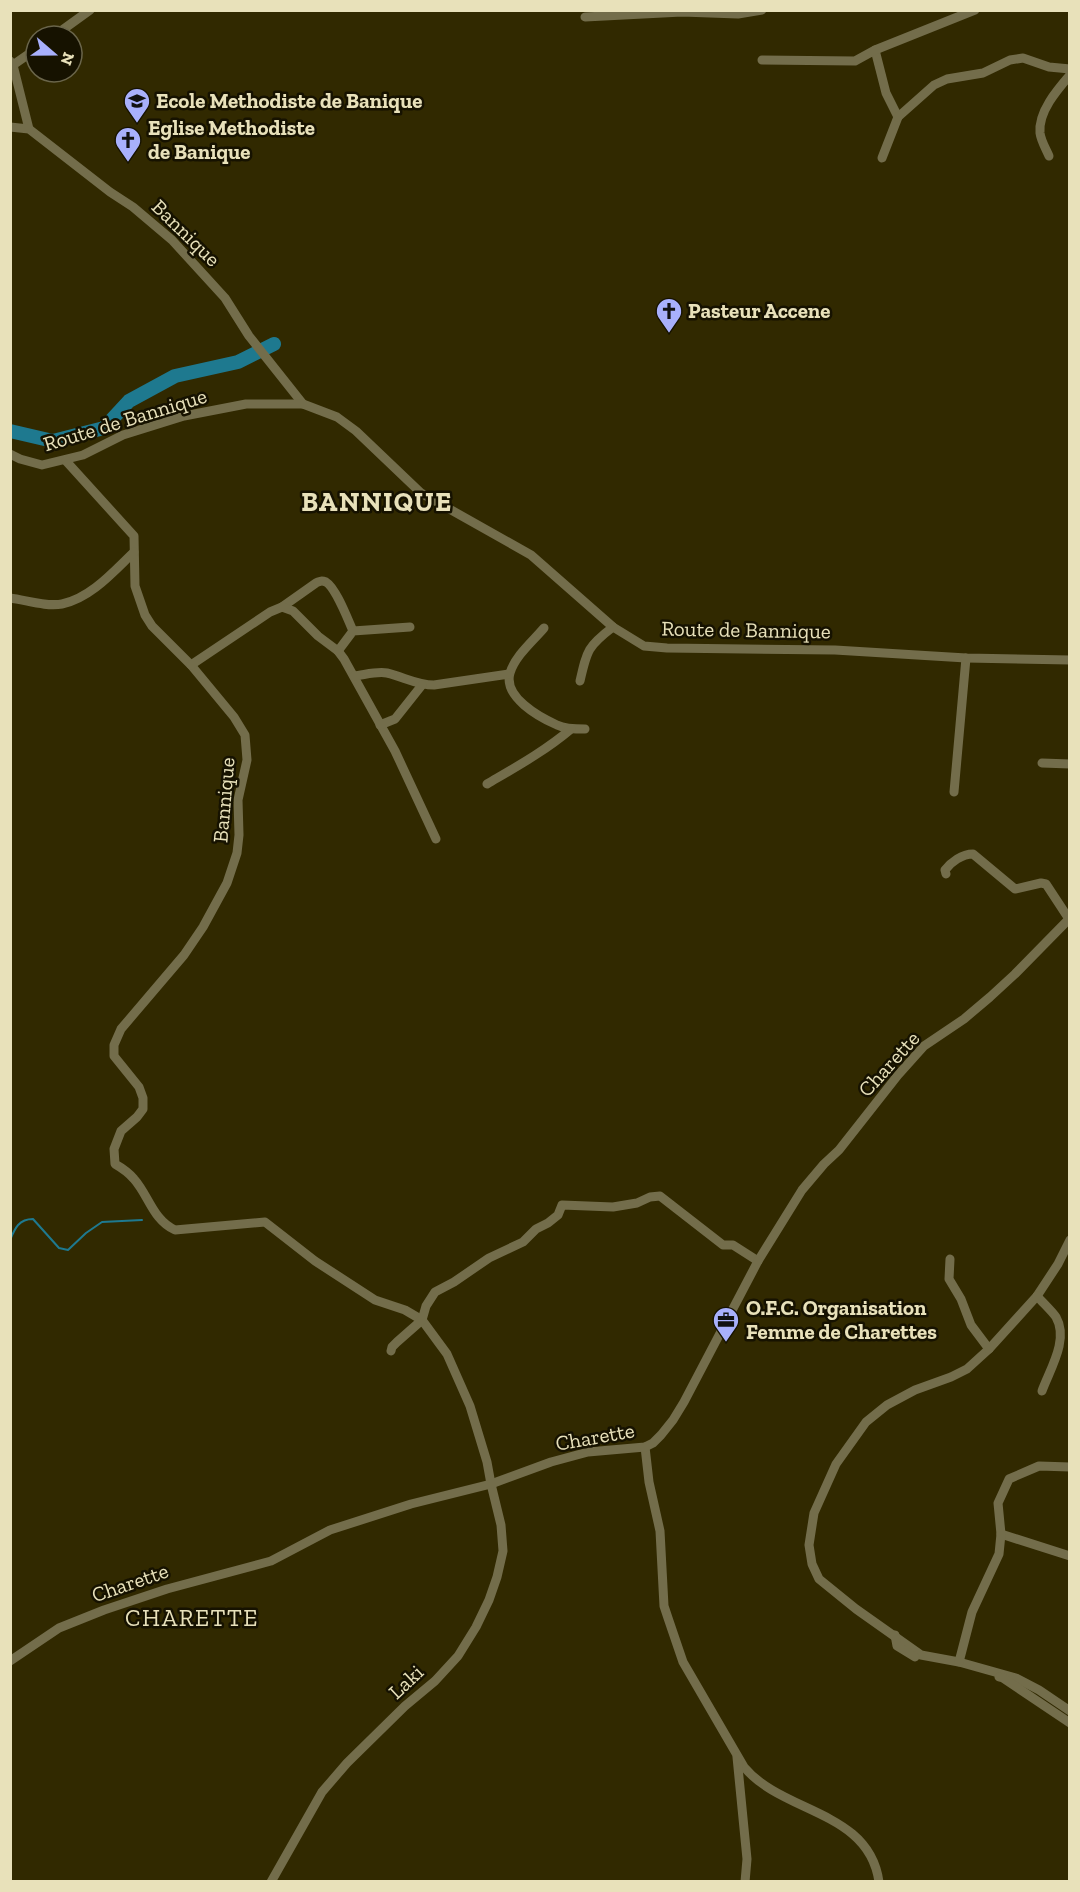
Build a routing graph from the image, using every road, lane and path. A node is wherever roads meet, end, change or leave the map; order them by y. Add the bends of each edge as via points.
1 (90, 10) edge
2 (762, 10) edge
3 (975, 10) edge
4 (585, 16) dead end
5 (71, 24) edge
6 (875, 50) junction
7 (762, 60) dead end
8 (12, 63) edge
9 (1070, 69) edge
10 (1070, 75) edge
11 (898, 117) junction
12 (10, 127) edge
13 (29, 129) junction
14 (1048, 156) dead end
15 (882, 158) dead end
16 (303, 404) junction
17 (10, 454) edge
18 (66, 460) junction
19 (134, 552) junction
20 (10, 598) edge
21 (282, 607) junction
22 (410, 627) dead end
23 (613, 627) junction
24 (544, 628) dead end
25 (353, 631) junction
26 (338, 651) junction
27 (966, 658) junction
28 (1070, 660) edge
29 (191, 665) junction
30 (509, 674) junction
31 (354, 676) junction
32 (581, 677) dead end
33 (422, 685) junction
34 (380, 725) junction
35 (571, 729) junction
36 (585, 729) dead end
37 (1042, 763) dead end
38 (1070, 764) edge
39 (487, 784) dead end
40 (954, 792) dead end
41 (436, 839) dead end
42 (946, 874) dead end
43 (1069, 919) edge
44 (1070, 1240) edge
45 (950, 1259) dead end
46 (758, 1261) junction
47 (1037, 1296) junction
48 (422, 1320) junction
49 (989, 1349) junction
50 (391, 1351) dead end
51 (1041, 1390) dead end
52 (645, 1447) junction
53 (1070, 1467) edge
54 (490, 1484) junction
55 (1001, 1534) junction
56 (1070, 1556) edge
57 (895, 1635) junction
58 (10, 1661) edge
59 (959, 1662) junction
60 (1070, 1711) edge
61 (1070, 1723) edge
62 (737, 1755) junction
63 (271, 1881) edge
64 (745, 1881) edge
65 (879, 1881) edge

1 - 5 street
2 - 4 street via 738,14
3 - 6 street
6 - 7 street via 855,61 844,62
6 - 11 street via 886,93
8 - 13 street
9 - 11 street via 1023,58 1010,60 983,73 934,85
10 - 14 street via 1044,114 1040,135
11 - 15 street
12 - 13 street
13 - 16 street, Bannique via 172,240 225,298 249,336
16 - 18 street, Route de Bannique via 246,404 183,416 123,435
16 - 23 street, Route de Bannique via 337,417 356,431 421,493 531,555
17 - 18 street, Route de Bannique via 42,465
18 - 19 street, Bannique via 134,536
19 - 20 street via 75,599 61,604
19 - 29 street, Bannique via 135,586 145,615
21 - 25 street via 316,583 325,582 332,588
21 - 26 street via 293,611
21 - 29 street
22 - 25 street
23 - 27 street, Route de Bannique via 644,646 835,650
23 - 32 street via 587,652
24 - 30 street
25 - 26 street
26 - 31 street
27 - 28 street, Route de Bannique
27 - 40 street
29 - 48 street, Bannique via 245,735 247,760 238,800 237,853 227,883 203,927 116,1037 114,1056 144,1098 143,1109 121,1131 114,1149 115,1164 133,1177 165,1226 175,1230 265,1222 375,1300
30 - 33 street
30 - 35 street via 509,685 525,706 558,726
31 - 33 street via 384,672
31 - 34 street
33 - 34 street via 395,719
34 - 41 street
35 - 36 street
35 - 39 street
37 - 38 street
42 - 43 street via 947,867 973,854 1015,890 1046,884
43 - 46 street, Charette via 990,997 924,1046 802,1190
44 - 47 street
45 - 49 street via 949,1279 971,1324
46 - 48 street via 733,1245 723,1245 660,1196 614,1207 562,1205 558,1215 523,1242 435,1292
46 - 52 street, Charette via 684,1402 661,1435
47 - 49 street
47 - 51 street via 1056,1316 1061,1329 1059,1346
48 - 50 street
48 - 54 street, Laki via 447,1354 470,1406
49 - 57 street via 968,1369 905,1395 866,1422 836,1464 814,1513 808,1545 819,1579
52 - 54 street, Charette via 588,1452
52 - 62 street via 660,1531 664,1606 683,1662
53 - 55 street via 1039,1466 1009,1479 998,1503
54 - 58 street, Charette via 330,1530 271,1561 167,1588 104,1610 59,1628
54 - 63 street, Laki via 503,1551 489,1600 476,1627 458,1656 435,1681 405,1706 322,1792
55 - 56 street
55 - 59 street via 999,1554 972,1612
57 - 59 street via 921,1655
57 - 61 street via 897,1646 919,1659 1003,1678
59 - 60 street via 1016,1678
62 - 64 street via 747,1858
62 - 65 street via 752,1777 854,1835 877,1867

